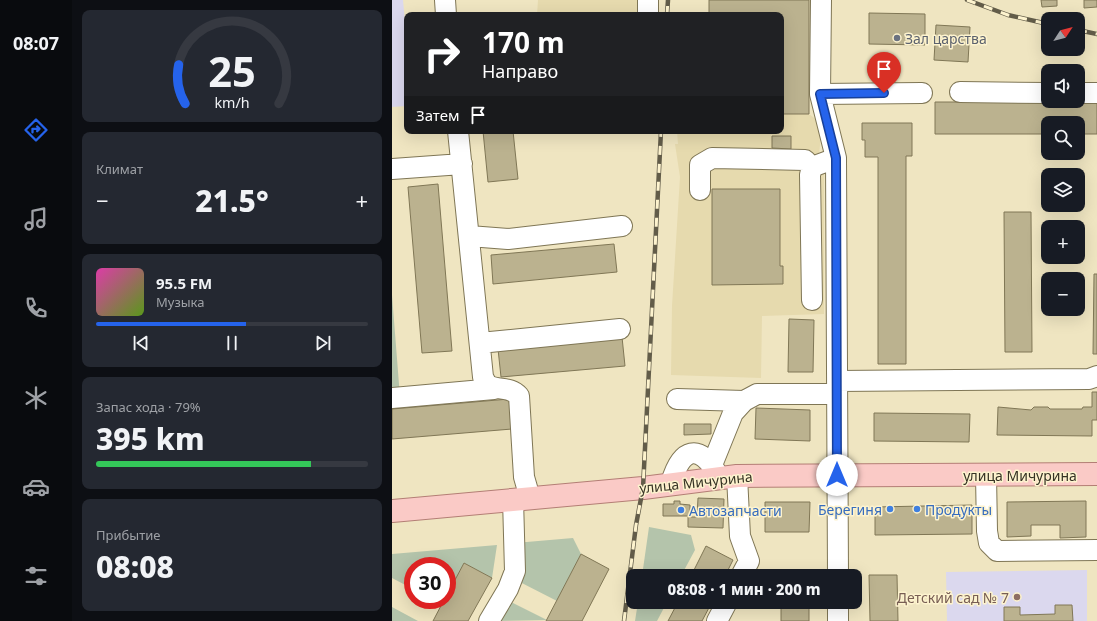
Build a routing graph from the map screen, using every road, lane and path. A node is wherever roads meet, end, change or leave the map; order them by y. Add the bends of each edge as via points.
1 (444, 0) edge
2 (648, 0) edge
3 (821, 0) edge
4 (446, 12) edge
5 (648, 12) edge
6 (960, 92) dead end
7 (922, 93) dead end
8 (1041, 93) edge
9 (1085, 93) edge
10 (1097, 93) edge
11 (820, 94) junction
12 (458, 134) edge
13 (836, 158) junction
14 (462, 164) junction
15 (812, 167) junction
16 (392, 169) edge
17 (700, 190) dead end
18 (622, 226) dead end
19 (469, 236) junction
20 (812, 300) dead end
21 (620, 329) dead end
22 (480, 343) junction
23 (1097, 376) edge
24 (837, 388) junction
25 (494, 389) junction
26 (392, 398) edge
27 (677, 399) dead end
28 (744, 400) junction
29 (723, 473) junction
30 (1097, 474) edge
31 (837, 475) junction
32 (986, 475) junction
33 (522, 498) junction
34 (392, 511) edge
35 (1097, 550) edge
36 (745, 569) edge
37 (838, 569) edge
38 (723, 609) edge
39 (838, 609) edge
40 (489, 621) edge
41 (717, 621) edge
42 (838, 621) edge

1 - 4 street
2 - 5 street
3 - 11 street
6 - 8 street
7 - 11 street
9 - 10 street
11 - 13 street
12 - 14 street
13 - 15 street
13 - 24 street
14 - 16 street
14 - 19 street
15 - 17 street via 805,160 712,158 700,165
15 - 20 street
18 - 19 street via 508,239
19 - 22 street
21 - 22 street
22 - 25 street via 483,377 487,385
23 - 24 street via 1089,379
24 - 28 street via 757,394
24 - 31 street
25 - 26 street
25 - 33 street via 506,388 519,396 524,477
27 - 28 street
28 - 29 street via 733,413
29 - 31 main road, улица Мичурина
29 - 33 main road, улица Мичурина via 643,488
29 - 36 street via 749,561
30 - 32 main road, улица Мичурина
31 - 32 main road, улица Мичурина
31 - 37 street
32 - 35 street via 987,531 989,543 997,551
33 - 34 main road, улица Мичурина
33 - 40 street via 515,570
38 - 41 street
39 - 42 street

